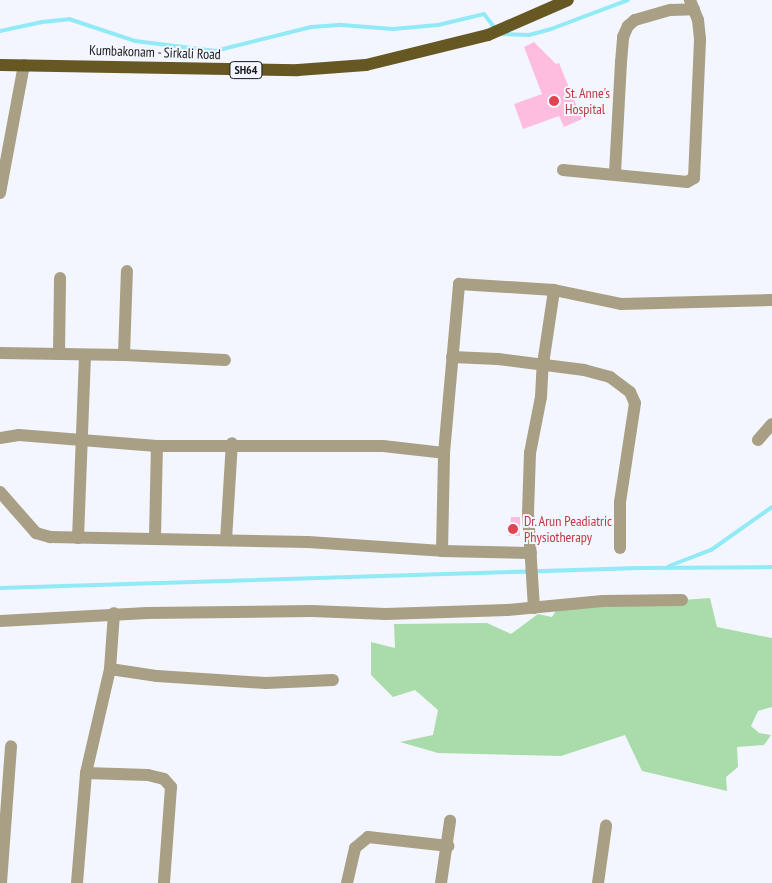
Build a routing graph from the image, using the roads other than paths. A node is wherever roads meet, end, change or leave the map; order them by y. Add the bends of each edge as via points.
1 (568, 0) edge
2 (692, 4) edge
3 (0, 65) edge
4 (24, 65) junction
5 (564, 170) dead end
6 (615, 174) junction
7 (0, 193) edge
8 (128, 272) dead end
9 (60, 278) dead end
10 (554, 290) junction
11 (772, 300) edge
12 (0, 353) edge
13 (60, 353) junction
14 (124, 355) junction
15 (85, 356) junction
16 (452, 357) junction
17 (225, 360) dead end
18 (543, 364) junction
19 (772, 424) edge
20 (0, 438) edge
21 (80, 439) junction
22 (758, 440) dead end
23 (232, 444) junction
24 (157, 446) junction
25 (444, 453) junction
26 (0, 492) edge
27 (78, 538) junction
28 (155, 538) junction
29 (226, 540) junction
30 (620, 548) dead end
31 (442, 551) junction
32 (532, 559) junction
33 (682, 600) dead end
34 (534, 608) junction
35 (114, 613) junction
36 (0, 621) edge
37 (110, 669) junction
38 (333, 680) dead end
39 (11, 746) dead end
40 (86, 773) junction
41 (450, 822) dead end
42 (606, 826) dead end
43 (448, 846) junction
44 (1, 883) edge
45 (76, 883) edge
46 (164, 883) edge
47 (347, 883) edge
48 (441, 883) edge
49 (598, 883) edge

1 - 4 main road, Kumbakonam - Sirkali Road / SH64 via 488,35 366,65 298,70
2 - 6 street via 636,20 628,26 623,37
2 - 6 street via 700,39 694,178 687,182
3 - 4 main road, Kumbakonam - Sirkali Road / SH64
4 - 7 street
5 - 6 street
8 - 14 street
9 - 13 street
10 - 11 street via 621,304
10 - 16 street via 459,284
10 - 18 street
12 - 13 street
13 - 15 street
14 - 15 street
14 - 17 street
15 - 21 street
16 - 18 street
16 - 25 street
18 - 30 street via 610,377 630,392 635,404 620,502
18 - 32 street via 542,397 530,453 528,513
19 - 22 street
20 - 21 street via 19,435
21 - 24 street
21 - 27 street
23 - 24 street
23 - 25 street via 383,446
23 - 29 street
24 - 28 street
25 - 31 street
26 - 27 street via 36,533
27 - 28 street
28 - 29 street
29 - 31 street via 317,542
31 - 32 street
32 - 34 street
33 - 34 street via 603,601
34 - 35 street via 386,614 312,611
35 - 36 street
35 - 37 street
37 - 38 street via 266,684
37 - 40 street
39 - 44 street
40 - 45 street
40 - 46 street via 148,775 164,779 171,787
41 - 43 street
42 - 49 street
43 - 47 street via 368,837 355,848
43 - 48 street

